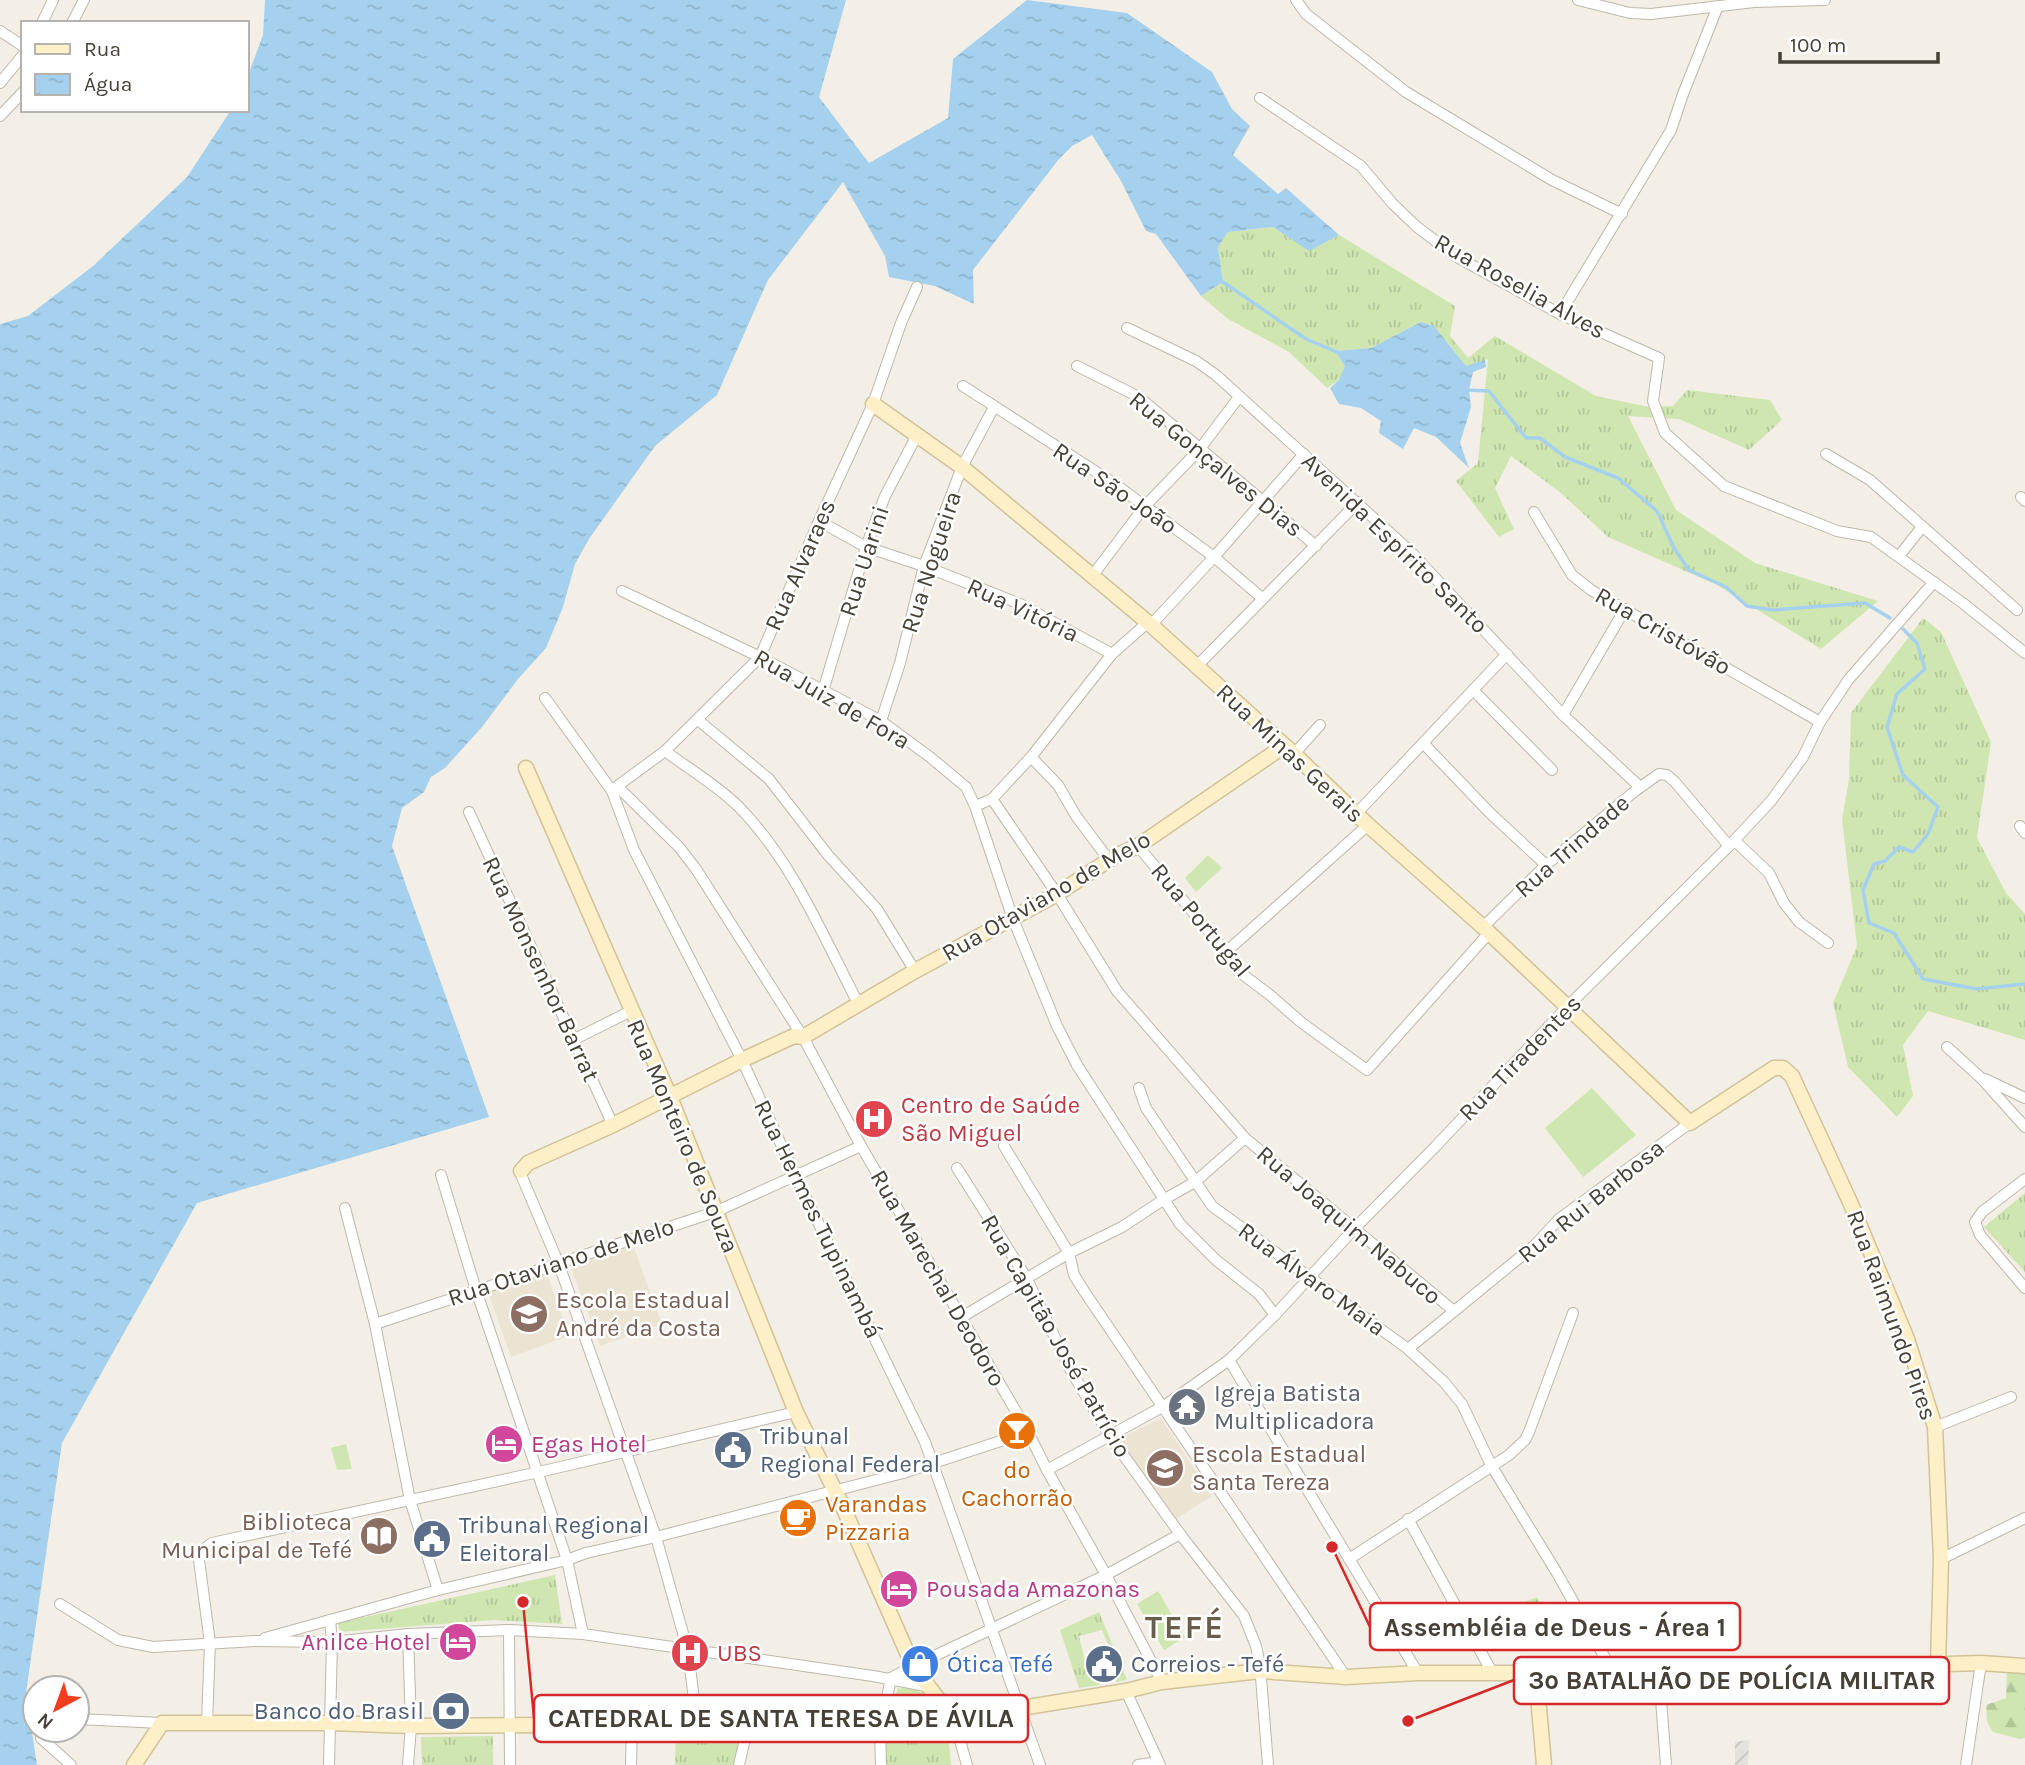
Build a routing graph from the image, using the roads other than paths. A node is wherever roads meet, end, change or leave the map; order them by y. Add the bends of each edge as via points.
1 (53, 0) edge
2 (84, 0) edge
3 (1296, 0) edge
4 (1578, 0) edge
5 (1825, 0) edge
6 (1718, 6) junction
7 (43, 21) edge
8 (73, 21) edge
9 (0, 31) edge
10 (21, 45) edge
11 (21, 57) edge
12 (0, 83) edge
13 (21, 94) edge
14 (1260, 98) dead end
15 (0, 116) edge
16 (1622, 214) junction
17 (917, 287) dead end
18 (1560, 314) junction
19 (1127, 328) dead end
20 (1077, 366) dead end
21 (963, 386) dead end
22 (1239, 397) junction
23 (873, 404) junction
24 (994, 407) junction
25 (916, 437) junction
26 (1199, 450) junction
27 (1304, 454) junction
28 (1826, 454) dead end
29 (961, 467) junction
30 (1263, 501) junction
31 (1358, 502) junction
32 (1144, 506) junction
33 (1534, 512) dead end
34 (819, 521) junction
35 (1922, 527) junction
36 (1316, 546) junction
37 (866, 547) junction
38 (1899, 556) junction
39 (1214, 557) junction
40 (924, 566) junction
41 (1093, 575) junction
42 (1934, 582) junction
43 (622, 591) dead end
44 (1262, 598) junction
45 (1625, 609) junction
46 (2017, 610) dead end
47 (1148, 624) junction
48 (2025, 653) edge
49 (1112, 654) junction
50 (1507, 654) junction
51 (760, 657) junction
52 (1196, 666) junction
53 (1472, 690) junction
54 (823, 691) junction
55 (545, 698) dead end
56 (1563, 715) junction
57 (698, 720) junction
58 (881, 721) junction
59 (1820, 722) junction
60 (1320, 725) dead end
61 (1423, 743) junction
62 (1289, 750) junction
63 (666, 751) junction
64 (1031, 757) junction
65 (526, 768) dead end
66 (1552, 770) dead end
67 (1640, 788) junction
68 (615, 789) junction
69 (992, 799) junction
70 (975, 806) junction
71 (469, 812) dead end
72 (1356, 814) junction
73 (1368, 825) junction
74 (1732, 844) junction
75 (1138, 845) junction
76 (1109, 860) junction
77 (1546, 865) junction
78 (1056, 894) junction
79 (1013, 919) junction
80 (1486, 930) junction
81 (1828, 943) dead end
82 (1226, 952) junction
83 (915, 971) junction
84 (859, 1005) junction
85 (1568, 1006) junction
86 (631, 1011) junction
87 (803, 1037) junction
88 (575, 1039) junction
89 (1947, 1047) dead end
90 (742, 1060) junction
91 (1783, 1068) joint
92 (1367, 1070) joint
93 (1981, 1078) junction
94 (1139, 1088) dead end
95 (670, 1097) junction
96 (2025, 1098) edge
97 (1690, 1123) junction
98 (613, 1125) junction
99 (2025, 1127) edge
100 (1245, 1138) junction
101 (861, 1146) junction
102 (1004, 1146) dead end
103 (957, 1168) dead end
104 (521, 1171) joint
105 (441, 1175) dead end
106 (796, 1177) junction
107 (2025, 1179) edge
108 (1195, 1182) junction
109 (1163, 1200) junction
110 (345, 1208) dead end
111 (715, 1212) junction
112 (1354, 1229) junction
113 (1069, 1253) junction
114 (558, 1262) junction
115 (1311, 1277) junction
116 (1026, 1278) junction
117 (2025, 1289) edge
118 (476, 1290) junction
119 (1454, 1311) junction
120 (1573, 1313) dead end
121 (1275, 1315) junction
122 (962, 1317) junction
123 (375, 1324) junction
124 (1408, 1349) junction
125 (1229, 1360) junction
126 (2011, 1396) dead end
127 (1164, 1406) junction
128 (796, 1412) junction
129 (1935, 1427) junction
130 (1028, 1432) junction
131 (1109, 1435) junction
132 (625, 1452) junction
133 (931, 1464) junction
134 (1491, 1465) junction
135 (1047, 1470) junction
136 (539, 1472) junction
137 (835, 1490) junction
138 (410, 1500) junction
139 (2025, 1518) edge
140 (1408, 1519) junction
141 (1180, 1534) junction
142 (656, 1537) junction
143 (1349, 1559) junction
144 (1941, 1559) junction
145 (567, 1560) junction
146 (1106, 1575) junction
147 (438, 1590) junction
148 (60, 1604) dead end
149 (330, 1620) junction
150 (993, 1628) junction
151 (509, 1630) junction
152 (408, 1634) junction
153 (583, 1634) junction
154 (255, 1641) junction
155 (332, 1642) junction
156 (210, 1643) junction
157 (688, 1651) junction
158 (1981, 1663) junction
159 (1938, 1664) junction
160 (913, 1666) junction
161 (2025, 1666) edge
162 (1260, 1671) junction
163 (1613, 1672) junction
164 (1418, 1673) junction
165 (1658, 1673) junction
166 (1493, 1674) junction
167 (1536, 1674) junction
168 (1346, 1677) junction
169 (891, 1678) junction
170 (1162, 1682) junction
171 (926, 1686) junction
172 (1126, 1691) junction
173 (1021, 1708) junction
174 (91, 1720) edge
175 (954, 1720) junction
176 (207, 1723) junction
177 (330, 1723) junction
178 (162, 1724) junction
179 (632, 1724) junction
180 (696, 1724) junction
181 (510, 1725) junction
182 (411, 1726) junction
183 (748, 1726) junction
184 (880, 1731) junction
185 (48, 1744) edge
186 (1159, 1763) edge
187 (71, 1765) edge
188 (134, 1765) edge
189 (329, 1765) edge
190 (408, 1765) edge
191 (510, 1765) edge
192 (631, 1765) edge
193 (739, 1765) edge
194 (881, 1765) edge
195 (967, 1765) edge
196 (1040, 1765) edge
197 (1138, 1765) edge
198 (1268, 1765) edge
199 (1544, 1765) edge
200 (1666, 1765) edge
201 (1966, 1765) edge

1 - 7 street
2 - 8 street
3 - 16 street via 1306,13 1406,92 1552,180
4 - 6 street via 1630,13
5 - 6 street
6 - 16 street via 1671,130
9 - 10 street
11 - 12 street
13 - 15 street
14 - 18 street, Rua Roselia Alves via 1361,166 1392,203 1436,243
16 - 18 street
17 - 23 street, Rua Alvaraes
18 - 38 street, Rua Roselia Alves via 1659,358 1653,390 1665,433 1724,486 1837,531 1871,537
19 - 22 street, Avenida Espírito Santo via 1205,367
20 - 26 street, Rua Gonçalves Dias via 1139,397
21 - 24 street, Rua São João
22 - 26 street
22 - 27 street, Avenida Espírito Santo
23 - 25 street, Rua Minas Gerais
23 - 34 street, Rua Alvaraes
24 - 29 street, Rua Nogueira
24 - 32 street, Rua São João
25 - 29 street, Rua Minas Gerais
25 - 37 street, Rua Uarini via 885,496
26 - 30 street, Rua Gonçalves Dias
26 - 32 street
27 - 30 street
27 - 31 street, Avenida Espírito Santo
28 - 35 street via 1870,480
29 - 40 street, Rua Nogueira
29 - 41 street, Rua Minas Gerais
30 - 36 street, Rua Gonçalves Dias
30 - 39 street
31 - 36 street
31 - 50 street, Avenida Espírito Santo
32 - 39 street, Rua São João
32 - 41 street
33 - 45 street, Rua Cristóvão via 1572,575
34 - 37 street, Rua Vitória
34 - 51 street, Rua Alvaraes
35 - 38 street
35 - 46 street
36 - 44 street
37 - 40 street, Rua Vitória
37 - 54 street, Rua Uarini
38 - 42 street
39 - 44 street, Rua São João
39 - 47 street
40 - 49 street, Rua Vitória via 1020,604
40 - 58 street, Rua Nogueira
41 - 47 street, Rua Minas Gerais
42 - 48 street
42 - 59 street, Rua Tiradentes via 1849,679
43 - 51 street, Rua Juiz de Fora
44 - 52 street
45 - 56 street
45 - 59 street, Rua Cristóvão
47 - 49 street
47 - 52 street, Rua Minas Gerais
49 - 64 street
50 - 53 street
50 - 56 street, Avenida Espírito Santo
51 - 54 street, Rua Juiz de Fora
51 - 57 street, Rua Alvaraes
52 - 62 street, Rua Minas Gerais
53 - 61 street
53 - 66 street
54 - 58 street, Rua Juiz de Fora
55 - 68 street, Rua Hermes Tupinambá
56 - 67 street, Avenida Espírito Santo
57 - 63 street, Rua Alvaraes
57 - 83 street via 769,779 877,909
58 - 70 street, Rua Juiz de Fora via 966,787
59 - 74 street, Rua Tiradentes via 1788,779
60 - 62 street
61 - 72 street
61 - 77 street
62 - 72 street, Rua Minas Gerais
62 - 75 street, Rua Otaviano de Melo
63 - 68 street, Rua Alvaraes
63 - 84 street via 738,806 770,845 798,887
64 - 69 street
64 - 76 street via 1058,785
65 - 86 street, Rua Monteiro de Souza
67 - 74 street, Rua Trindade via 1659,774 1667,775
67 - 77 street, Rua Trindade
68 - 87 street, Rua Marechal Deodoro via 679,847 696,869
68 - 90 street, Rua Hermes Tupinambá via 634,849
69 - 70 street
69 - 78 street, Rua Joaquim Nabuco
70 - 79 street, Rua Juiz de Fora
71 - 88 street, Rua Monsenhor Barrat
72 - 73 street, Rua Minas Gerais
73 - 80 street, Rua Minas Gerais
73 - 82 street
74 - 81 street via 1769,873 1799,922
74 - 85 street, Rua Tiradentes
75 - 76 street, Rua Otaviano de Melo
75 - 82 street, Rua Portugal
76 - 78 street, Rua Otaviano de Melo
77 - 80 street, Rua Trindade
78 - 79 street, Rua Otaviano de Melo
78 - 100 street, Rua Joaquim Nabuco via 1117,991
79 - 83 street, Rua Otaviano de Melo
79 - 109 street, Rua Juiz de Fora via 1077,1065
80 - 85 street, Rua Minas Gerais
80 - 92 street, Rua Trindade
82 - 92 street, Rua Portugal via 1238,971
83 - 84 street, Rua Otaviano de Melo
84 - 87 street, Rua Otaviano de Melo
85 - 97 street, Rua Minas Gerais
85 - 112 street, Rua Tiradentes
86 - 88 street
86 - 95 street, Rua Monteiro de Souza
87 - 90 street, Rua Otaviano de Melo via 794,1036
87 - 101 street, Rua Marechal Deodoro
88 - 98 street, Rua Monsenhor Barrat
89 - 93 street
90 - 95 street, Rua Otaviano de Melo
90 - 106 street, Rua Hermes Tupinambá
91 - 97 street, Rua Rui Barbosa via 1774,1068
91 - 129 street, Rua Raimundo Pires via 1798,1084 1850,1202 1907,1339
93 - 96 street
93 - 99 street
94 - 108 street, Rua Álvaro Maia via 1146,1108
95 - 98 street, Rua Otaviano de Melo
95 - 111 street, Rua Monteiro de Souza
97 - 119 street, Rua Rui Barbosa via 1559,1219
98 - 104 street, Rua Otaviano de Melo via 528,1163
100 - 108 street
100 - 112 street, Rua Joaquim Nabuco
101 - 106 street, Rua Otaviano de Melo
101 - 122 street, Rua Marechal Deodoro
102 - 113 street
103 - 116 street, Rua Capitão José Patrício
104 - 114 street
105 - 118 street
106 - 111 street, Rua Otaviano de Melo
106 - 133 street, Rua Hermes Tupinambá via 925,1442
107 - 117 street via 1977,1217 1976,1227
108 - 109 street
108 - 115 street, Rua Álvaro Maia via 1212,1206
109 - 113 street
109 - 121 street, Rua Juiz de Fora via 1181,1224 1259,1294
110 - 123 street
111 - 114 street, Rua Otaviano de Melo
111 - 128 street, Rua Monteiro de Souza
112 - 115 street, Rua Tiradentes
112 - 119 street, Rua Joaquim Nabuco
113 - 116 street
113 - 127 street via 1084,1292
114 - 118 street, Rua Otaviano de Melo
114 - 132 street
115 - 121 street, Rua Tiradentes
115 - 124 street, Rua Álvaro Maia
116 - 122 street
116 - 131 street, Rua Capitão José Patrício via 1070,1369
118 - 123 street, Rua Otaviano de Melo
118 - 136 street
119 - 124 street, Rua Rui Barbosa
120 - 134 street via 1529,1432 1518,1447
121 - 125 street, Rua Tiradentes
122 - 130 street, Rua Marechal Deodoro
123 - 138 street
124 - 134 street, Rua Álvaro Maia via 1462,1404
125 - 127 street, Rua Tiradentes
125 - 143 street
126 - 129 street
127 - 131 street, Rua Tiradentes
127 - 168 street
128 - 132 street
128 - 137 street, Rua Monteiro de Souza
129 - 144 street, Rua Raimundo Pires
130 - 133 street
130 - 135 street, Rua Marechal Deodoro
131 - 135 street, Rua Tiradentes
131 - 141 street, Rua Capitão José Patrício
132 - 136 street
132 - 142 street
133 - 137 street
133 - 150 street, Rua Hermes Tupinambá
134 - 140 street
134 - 163 street, Rua Álvaro Maia
135 - 146 street, Rua Marechal Deodoro
136 - 138 street
136 - 145 street
137 - 142 street
137 - 160 street, Rua Monteiro de Souza
138 - 147 street
138 - 156 street via 212,1543 201,1551 199,1560
139 - 144 street
140 - 143 street
140 - 166 street
141 - 146 street
141 - 162 street, Rua Capitão José Patrício via 1244,1616
142 - 145 street
142 - 157 street
143 - 164 street
144 - 159 street, Rua Raimundo Pires
145 - 147 street
145 - 153 street
146 - 150 street
146 - 170 street, Rua Marechal Deodoro
147 - 149 street
148 - 156 street via 118,1640 153,1647
149 - 154 street
149 - 155 street
150 - 160 street
150 - 173 street, Rua Hermes Tupinambá
151 - 152 street
151 - 153 street
151 - 181 street
152 - 155 street
152 - 182 street
153 - 157 street
154 - 155 street
154 - 156 street
155 - 177 street
156 - 176 street
157 - 169 street
157 - 180 street
158 - 159 street
158 - 161 street
158 - 201 street
159 - 165 street
160 - 169 street
160 - 171 street, Rua Monteiro de Souza
162 - 168 street
162 - 170 street
162 - 198 street, Rua Capitão José Patrício
163 - 165 street
163 - 167 street
164 - 166 street
164 - 168 street
165 - 200 street
166 - 167 street
167 - 199 street
169 - 171 street
169 - 184 street
170 - 172 street
171 - 175 street, Rua Monteiro de Souza
172 - 173 street
172 - 186 street
173 - 175 street
173 - 196 street, Rua Hermes Tupinambá
174 - 178 street
175 - 184 street
175 - 195 street, Rua Monteiro de Souza
176 - 177 street
176 - 178 street
177 - 182 street
177 - 189 street
178 - 188 street
179 - 180 street
179 - 181 street
179 - 192 street
180 - 183 street
181 - 182 street
181 - 191 street
182 - 190 street
183 - 184 street
183 - 193 street
184 - 194 street
185 - 187 street
186 - 197 street

